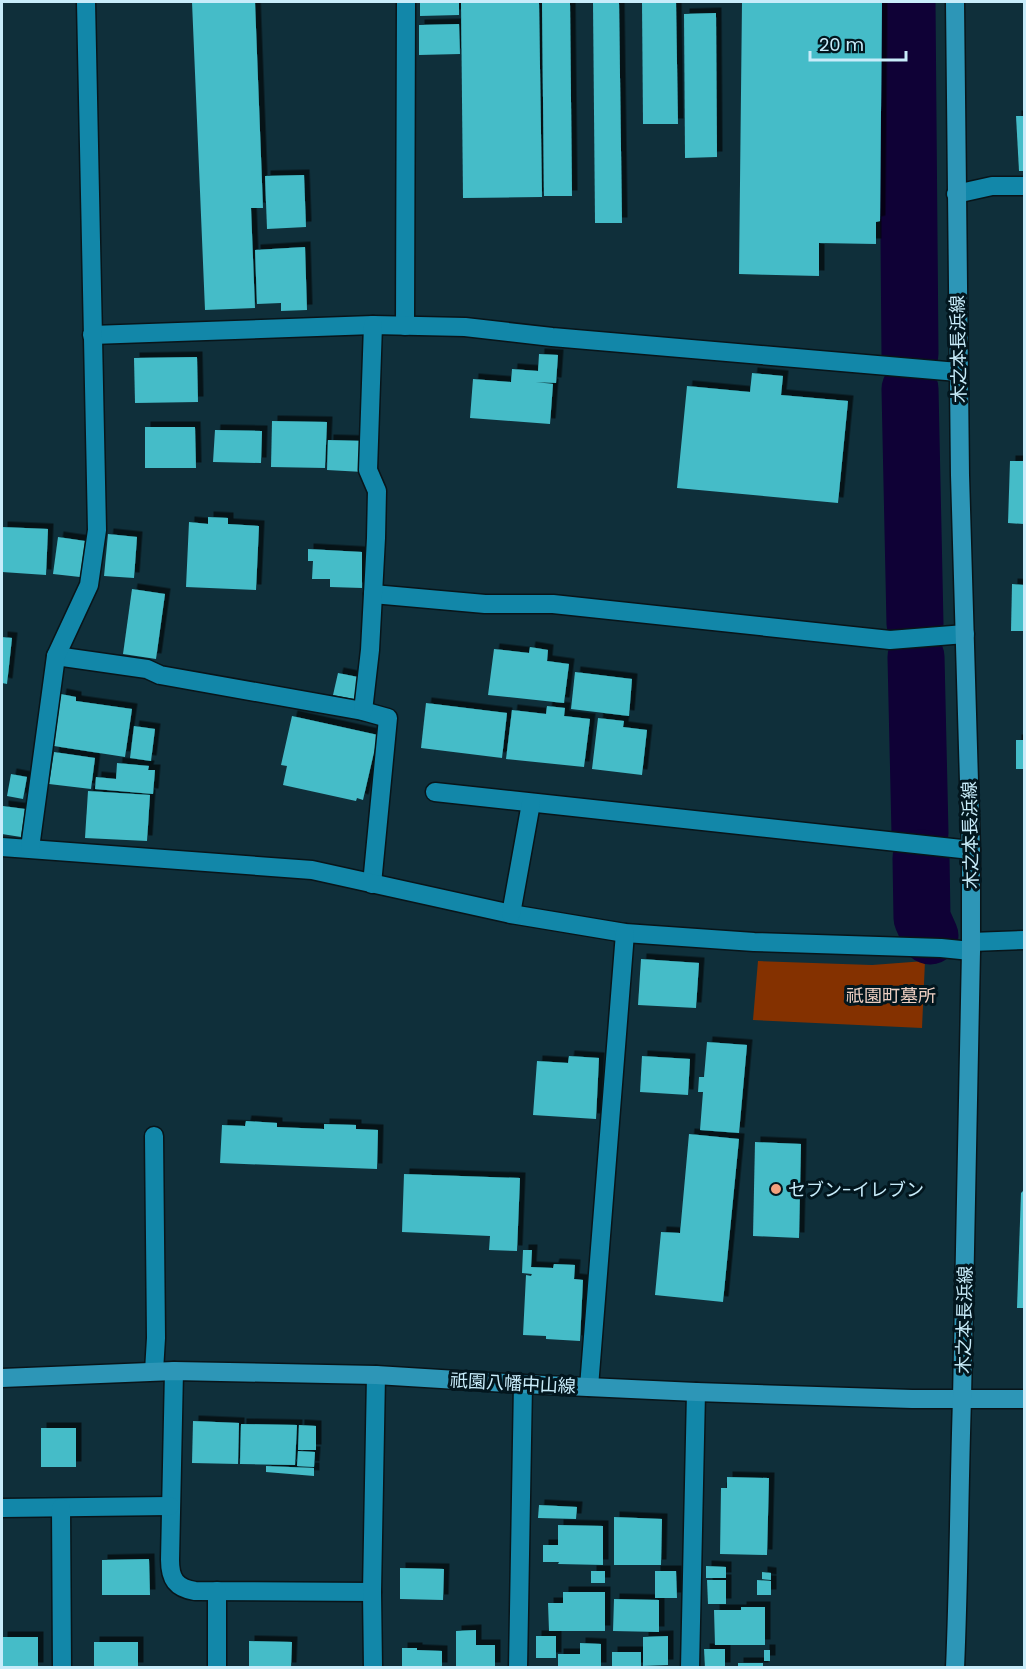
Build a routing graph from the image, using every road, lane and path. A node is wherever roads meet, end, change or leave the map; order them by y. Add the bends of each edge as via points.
1 (87, 2) edge
2 (406, 2) edge
3 (955, 2) edge
4 (1024, 186) edge
5 (956, 194) junction
6 (373, 325) junction
7 (405, 326) junction
8 (92, 335) junction
9 (958, 372) junction
10 (373, 594) junction
11 (965, 634) junction
12 (56, 656) junction
13 (363, 711) junction
14 (435, 792) dead end
15 (531, 803) junction
16 (2, 847) edge
17 (30, 849) junction
18 (971, 850) junction
19 (372, 884) junction
20 (511, 914) junction
21 (626, 933) junction
22 (1024, 940) edge
23 (971, 947) junction
24 (154, 1136) dead end
25 (154, 1371) junction
26 (174, 1371) junction
27 (376, 1375) junction
28 (2, 1378) edge
29 (523, 1384) junction
30 (589, 1387) junction
31 (696, 1392) junction
32 (962, 1399) junction
33 (1024, 1399) edge
34 (170, 1506) junction
35 (2, 1508) edge
36 (61, 1508) junction
37 (218, 1591) junction
38 (372, 1592) junction
39 (62, 1668) edge
40 (217, 1668) edge
41 (373, 1668) edge
42 (518, 1668) edge
43 (690, 1668) edge
44 (955, 1668) edge

1 - 8 street
2 - 7 street
3 - 5 main road, 木之本長浜線
4 - 5 street via 992,186
5 - 9 main road, 木之本長浜線
6 - 7 street
6 - 8 street
6 - 10 street via 368,470 377,491
7 - 9 street via 465,327
8 - 12 street via 97,530 89,585
9 - 11 main road, 木之本長浜線
10 - 11 street via 485,604 553,604 890,640
10 - 13 street
11 - 18 main road, 木之本長浜線
12 - 13 street via 147,669 159,675
12 - 17 street
13 - 19 street via 388,718
14 - 15 street
15 - 18 street
15 - 20 street
16 - 17 street
17 - 19 street via 312,870
18 - 23 main road, 木之本長浜線
19 - 20 street
20 - 21 street
21 - 23 street via 754,942
21 - 30 street
22 - 23 street
23 - 32 main road, 木之本長浜線
24 - 25 street
25 - 26 main road, 祇園八幡中山線
25 - 28 main road, 祇園八幡中山線
26 - 27 main road, 祇園八幡中山線
26 - 34 street
27 - 29 main road, 祇園八幡中山線
27 - 38 street
29 - 30 main road, 祇園八幡中山線
29 - 42 street
30 - 31 main road, 祇園八幡中山線
31 - 32 main road, 祇園八幡中山線
31 - 43 street
32 - 33 main road, 祇園八幡中山線
32 - 44 main road, 木之本長浜線
34 - 36 street
34 - 37 street via 173,1579 187,1590
35 - 36 street
36 - 39 street
37 - 38 street
37 - 40 street
38 - 41 street

